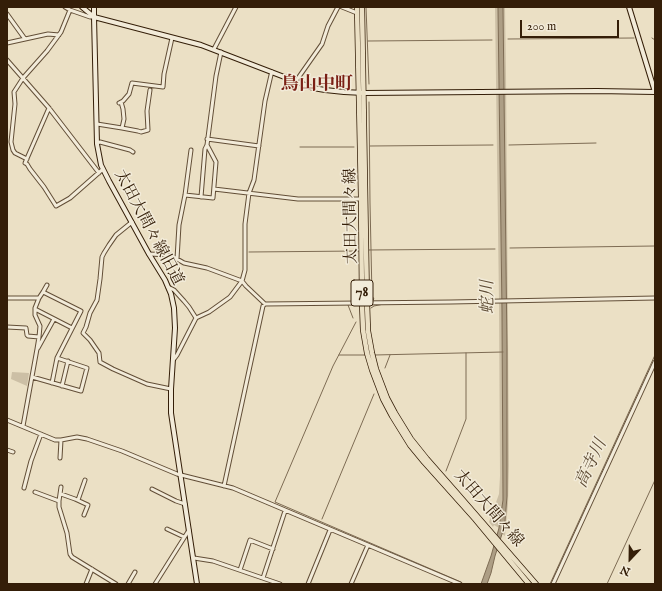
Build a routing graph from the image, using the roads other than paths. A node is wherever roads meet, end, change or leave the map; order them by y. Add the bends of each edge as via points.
1 (65, 7) edge
2 (82, 7) edge
3 (94, 7) edge
4 (236, 7) edge
5 (338, 7) edge
6 (342, 7) edge
7 (357, 7) edge
8 (362, 7) edge
9 (629, 7) edge
10 (70, 10) junction
11 (357, 13) junction
12 (7, 14) edge
13 (94, 17) junction
14 (59, 35) junction
15 (172, 38) junction
16 (25, 39) junction
17 (7, 43) edge
18 (214, 49) junction
19 (221, 52) junction
20 (7, 60) edge
21 (272, 72) junction
22 (23, 78) junction
23 (296, 81) junction
24 (150, 90) dead end
25 (655, 92) edge
26 (361, 93) junction
27 (49, 108) junction
28 (97, 124) junction
29 (122, 128) junction
30 (207, 139) junction
31 (97, 142) junction
32 (207, 145) junction
33 (259, 146) junction
34 (192, 150) dead end
35 (133, 152) dead end
36 (27, 159) junction
37 (103, 169) junction
38 (99, 173) junction
39 (214, 189) junction
40 (250, 193) junction
41 (185, 195) junction
42 (201, 197) junction
43 (361, 199) junction
44 (132, 222) junction
45 (149, 254) junction
46 (177, 259) junction
47 (242, 281) junction
48 (47, 285) dead end
49 (168, 287) junction
50 (43, 292) junction
51 (7, 298) edge
52 (39, 298) junction
53 (655, 298) edge
54 (364, 303) junction
55 (265, 304) junction
56 (35, 309) junction
57 (196, 318) junction
58 (54, 319) junction
59 (7, 327) edge
60 (72, 328) junction
61 (39, 337) junction
62 (38, 349) junction
63 (57, 358) junction
64 (174, 359) junction
65 (68, 361) junction
66 (655, 362) edge
67 (32, 377) junction
68 (52, 383) junction
69 (62, 386) junction
70 (171, 389) junction
71 (7, 420) edge
72 (23, 426) junction
73 (41, 434) junction
74 (61, 440) junction
75 (7, 450) edge
76 (13, 452) dead end
77 (60, 458) dead end
78 (181, 475) junction
79 (85, 480) dead end
80 (224, 486) junction
81 (24, 488) dead end
82 (61, 488) dead end
83 (152, 489) dead end
84 (34, 492) dead end
85 (61, 494) junction
86 (78, 500) junction
87 (59, 501) junction
88 (185, 504) junction
89 (285, 511) junction
90 (84, 515) dead end
91 (167, 528) dead end
92 (189, 530) junction
93 (330, 530) junction
94 (184, 538) junction
95 (368, 545) junction
96 (272, 548) junction
97 (502, 548) junction
98 (194, 558) junction
99 (92, 569) junction
100 (240, 570) junction
101 (135, 572) dead end
102 (263, 578) junction
103 (86, 584) edge
104 (116, 584) edge
105 (128, 584) edge
106 (155, 584) edge
107 (197, 584) edge
108 (280, 584) edge
109 (308, 584) edge
110 (351, 584) edge
111 (460, 584) edge
112 (529, 584) edge
113 (536, 584) edge
114 (553, 584) edge

1 - 10 street
2 - 13 street
3 - 13 street, 太田大間々線旧道
4 - 18 street
5 - 23 street via 322,44
6 - 11 street
7 - 11 main road, 太田大間々線 / 78
8 - 26 main road, 太田大間々線 / 78
9 - 25 street
10 - 13 street
10 - 14 street
11 - 26 main road, 太田大間々線 / 78
12 - 16 street
13 - 15 street
13 - 28 street, 太田大間々線旧道
14 - 16 street via 48,34
14 - 22 street
15 - 18 street
15 - 29 street via 163,87 132,83 129,94 120,103 124,112
16 - 17 street
18 - 19 street
19 - 21 street
19 - 30 street
20 - 22 street
21 - 23 street
21 - 33 street
22 - 27 street
22 - 36 street via 13,94 15,104 10,139 15,153
23 - 26 street via 313,88
24 - 29 street via 148,130 141,132
25 - 26 street
26 - 43 main road, 太田大間々線 / 78
26 - 54 main road, 太田大間々線 / 78 via 365,199
27 - 36 street
27 - 38 street
28 - 29 street
28 - 31 street, 太田大間々線旧道
30 - 32 street
30 - 33 street
31 - 35 street
31 - 37 street, 太田大間々線旧道
32 - 39 street via 216,162
32 - 42 street
33 - 40 street
34 - 41 street
36 - 38 street via 25,163 56,206 70,198
37 - 38 street
37 - 44 street, 太田大間々線旧道
39 - 40 street
39 - 42 street via 213,198
40 - 43 street via 298,199
40 - 47 street via 245,224 245,270
41 - 42 street
41 - 46 street via 179,225
43 - 54 main road, 太田大間々線 / 78
44 - 45 street, 太田大間々線旧道
44 - 70 street via 116,235 102,257 97,300 83,334 99,353 100,362 147,384
45 - 46 street via 170,255
45 - 49 street, 太田大間々線旧道
46 - 47 street
47 - 55 street
47 - 57 street via 230,297
48 - 50 street
49 - 57 street via 184,301
49 - 64 street, 太田大間々線旧道 via 175,315
50 - 52 street
50 - 60 street via 81,311
51 - 52 street
52 - 56 street
53 - 54 street
54 - 55 street
54 - 97 main road, 太田大間々線 / 78 via 372,353 381,383 395,413 411,439
55 - 80 street
56 - 58 street
56 - 61 street via 40,326
57 - 64 street
58 - 60 street
58 - 62 street
59 - 61 street via 26,328 28,336
60 - 63 street
61 - 62 street
62 - 67 street
63 - 65 street
63 - 68 street
64 - 70 street, 太田大間々線旧道
65 - 69 street
65 - 69 street via 87,368 81,391
66 - 114 street
67 - 68 street
67 - 72 street
68 - 69 street
70 - 78 street, 太田大間々線旧道 via 171,413
71 - 72 street
72 - 73 street
73 - 74 street
73 - 81 street
74 - 77 street
74 - 78 street via 87,439
75 - 76 street
78 - 80 street
78 - 88 street, 太田大間々線旧道
79 - 86 street
80 - 89 street
82 - 85 street
83 - 88 street
84 - 87 street
85 - 86 street
85 - 87 street
86 - 90 street via 88,505
87 - 99 street via 70,554
88 - 92 street, 太田大間々線旧道
89 - 93 street
89 - 96 street
91 - 94 street
92 - 94 street
92 - 98 street, 太田大間々線旧道
93 - 95 street
93 - 109 street
94 - 106 street
95 - 110 street
95 - 111 street
96 - 100 street via 250,540
96 - 102 street
97 - 112 main road, 太田大間々線 / 78
97 - 113 main road, 太田大間々線 / 78
98 - 100 street
98 - 107 street, 太田大間々線旧道
99 - 103 street
99 - 104 street
100 - 102 street
101 - 105 street
102 - 108 street

